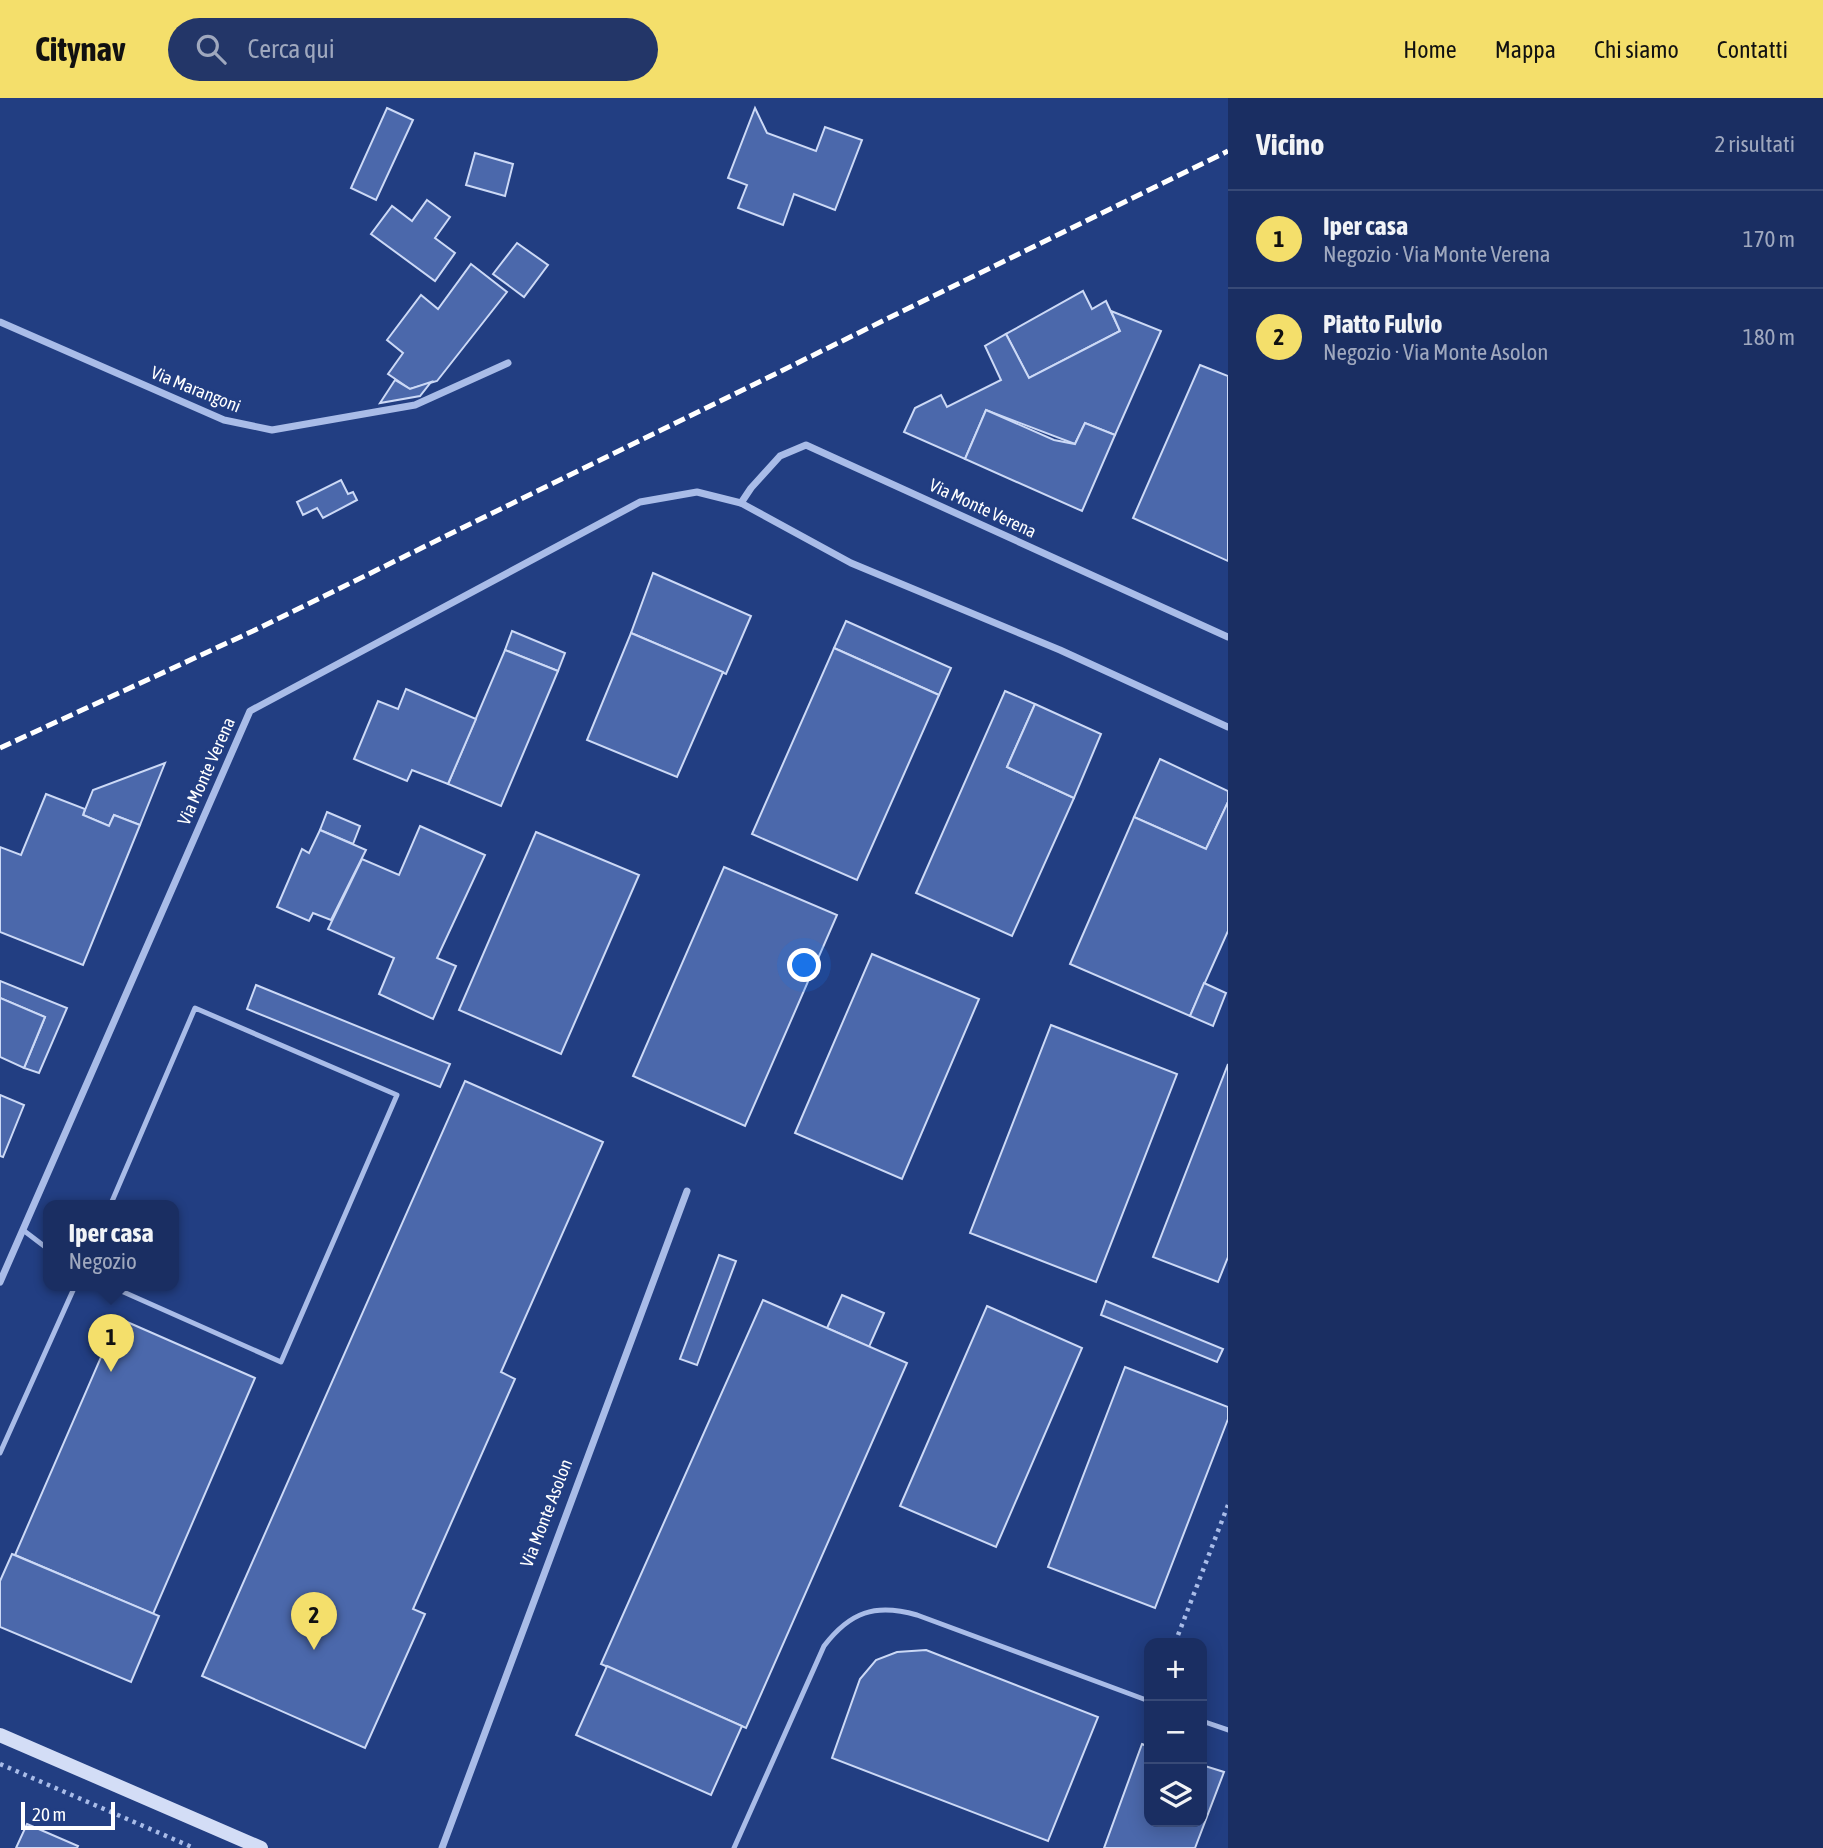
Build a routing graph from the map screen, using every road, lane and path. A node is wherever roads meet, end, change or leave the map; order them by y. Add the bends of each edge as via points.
1 (0, 322) edge
2 (508, 363) dead end
3 (741, 503) junction
4 (1228, 637) edge
5 (1228, 727) edge
6 (687, 1191) dead end
7 (113, 1200) edge
8 (22, 1229) junction
9 (43, 1245) edge
10 (0, 1282) edge
11 (73, 1291) edge
12 (121, 1291) edge
13 (0, 1453) edge
14 (1228, 1505) edge
15 (1177, 1638) edge
16 (1144, 1699) edge
17 (1207, 1723) edge
18 (1228, 1730) edge
19 (0, 1735) edge
20 (0, 1764) edge
21 (194, 1848) edge
22 (261, 1848) edge
23 (442, 1848) edge
24 (734, 1848) edge

1 - 2 street, Via Marangoni via 223,420 272,430 415,405
3 - 4 street, Via Monte Verena via 780,456 806,445
3 - 5 street, Via Monte Verena via 851,563 1060,650
3 - 8 street, Via Monte Verena via 697,492 640,502 250,711
6 - 23 street, Via Monte Asolon
7 - 12 lane via 195,1008 397,1095 281,1363
8 - 9 lane
8 - 10 street, Via Monte Verena
11 - 13 lane
14 - 15 path
16 - 24 lane via 917,1615 884,1608 865,1612 836,1630 824,1647
17 - 18 lane
19 - 22 main road
20 - 21 path

